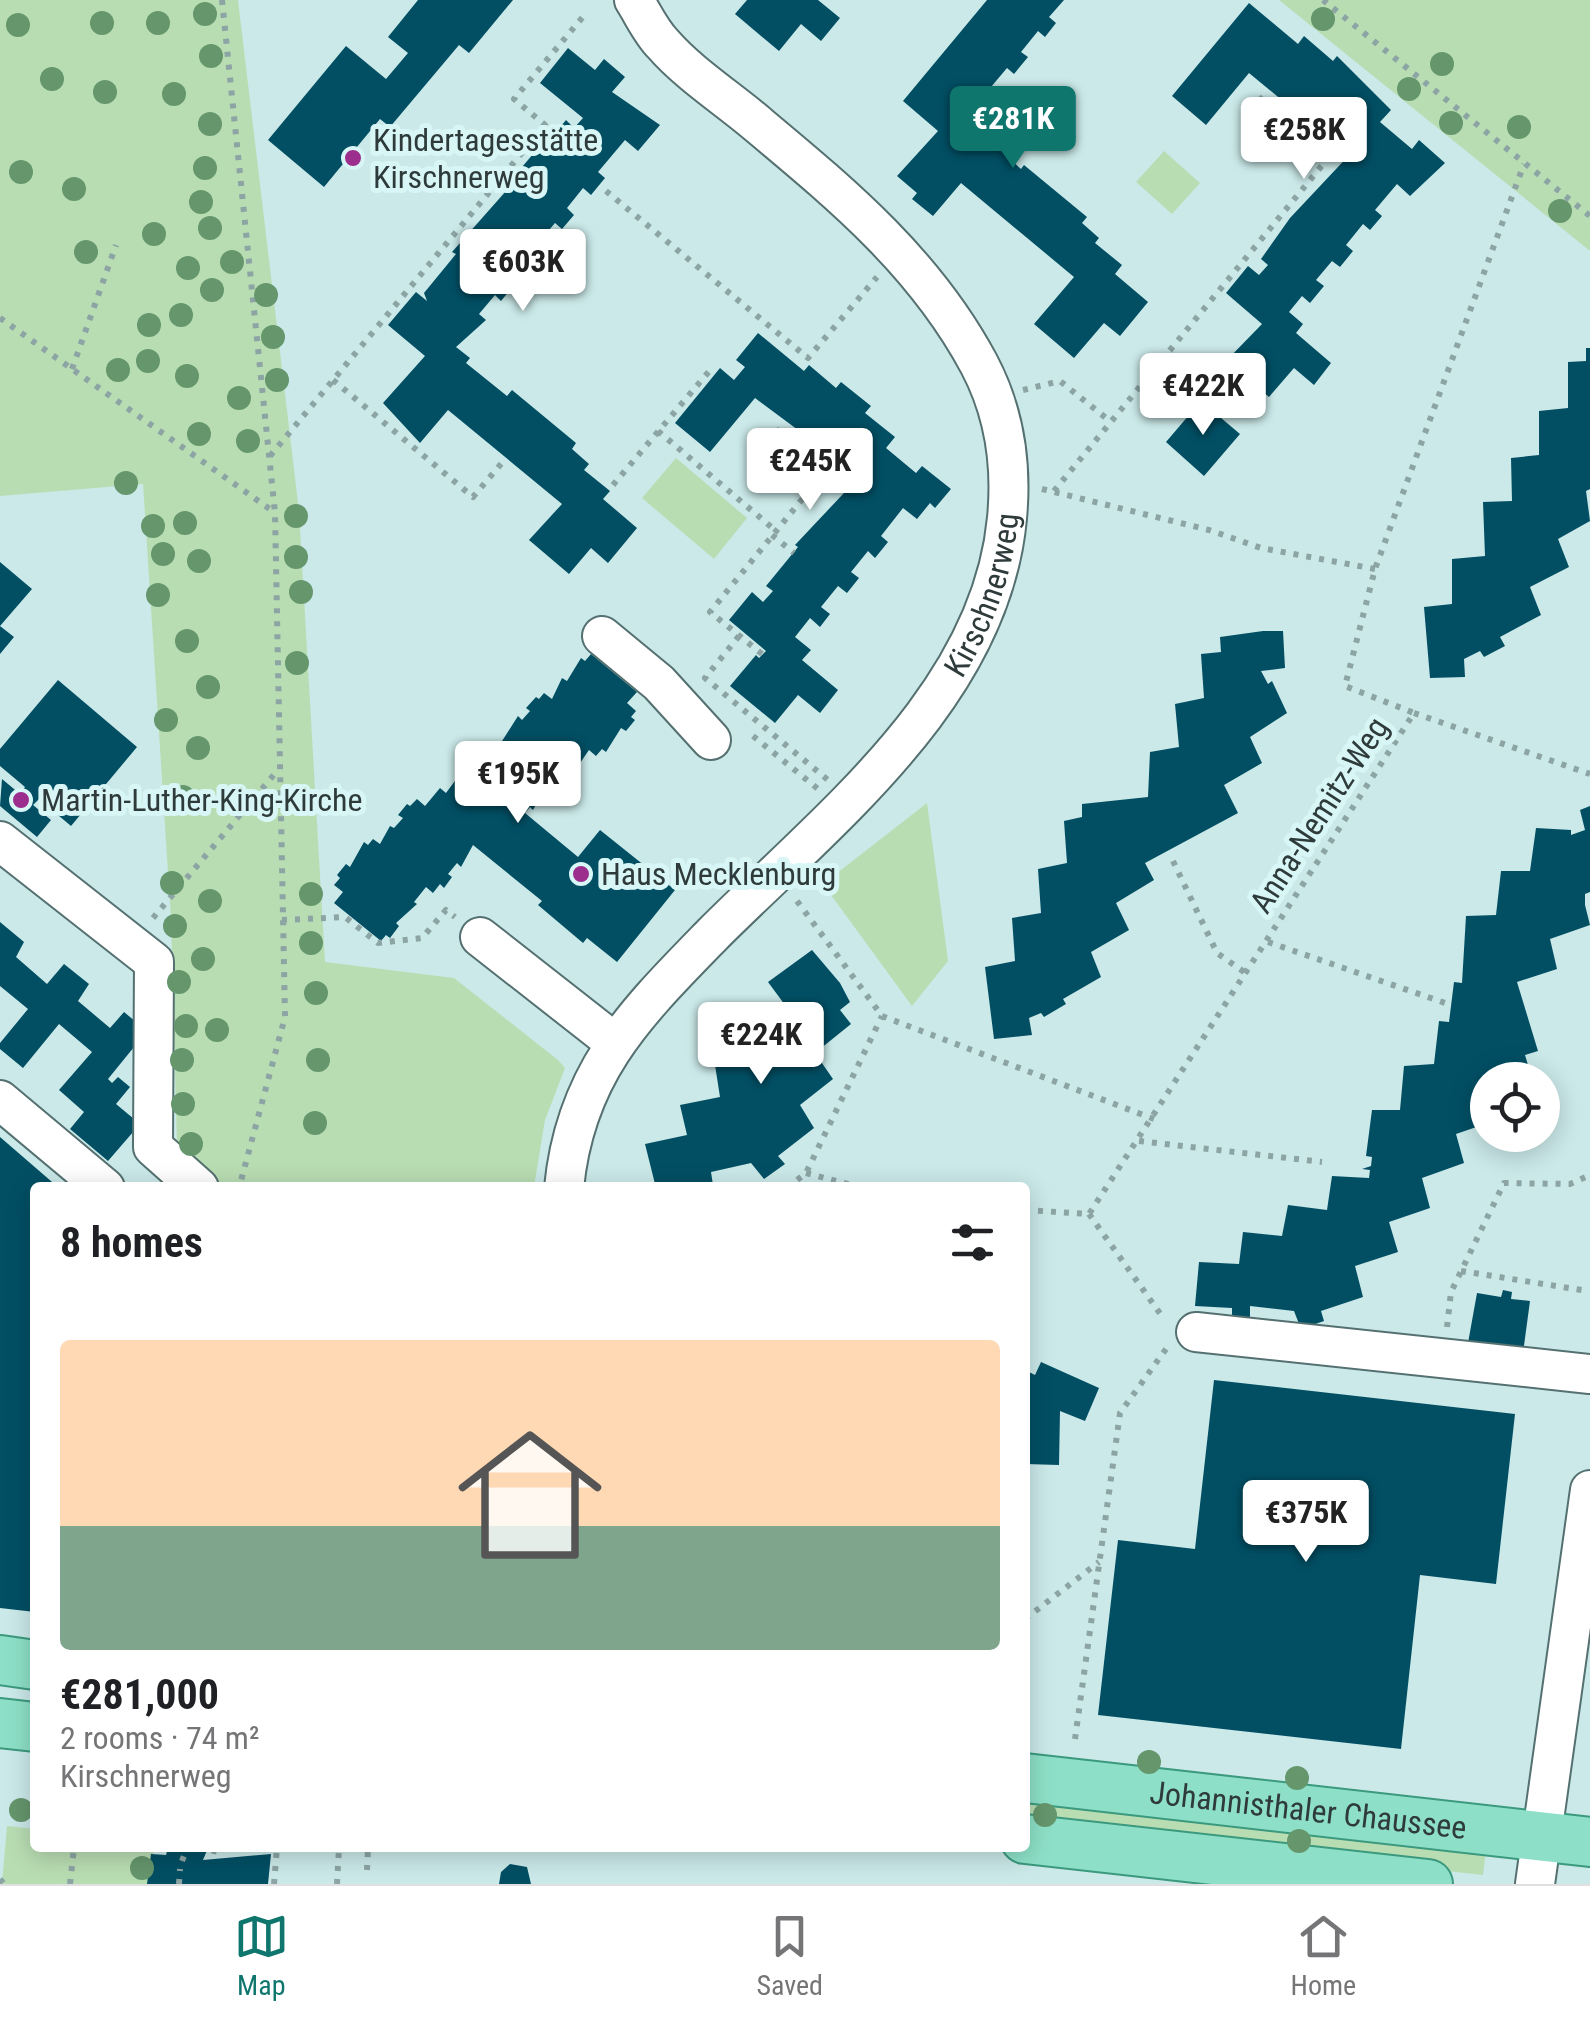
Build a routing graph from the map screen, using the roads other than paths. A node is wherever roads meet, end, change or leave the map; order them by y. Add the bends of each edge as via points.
1 (634, 0) edge
2 (602, 636) dead end
3 (711, 740) dead end
4 (0, 841) edge
5 (480, 938) road end
6 (614, 1042) junction
7 (0, 1100) edge
8 (98, 1182) edge
9 (192, 1182) edge
10 (565, 1182) edge
11 (1186, 1334) road end
12 (1590, 1374) edge
13 (1590, 1490) edge
14 (0, 1660) edge
15 (30, 1663) edge
16 (0, 1724) edge
17 (30, 1727) edge
18 (1030, 1779) edge
19 (1540, 1836) junction
20 (1030, 1840) edge
21 (1590, 1842) edge
22 (1428, 1884) edge
23 (1536, 1884) edge

1 - 6 street, Kirschnerweg via 662,44 860,209 924,280 982,368 1009,461 1009,493 1004,548 983,616 928,710
2 - 3 street
4 - 9 street via 154,962 153,1147
5 - 6 street
6 - 10 street, Kirschnerweg via 579,1111
7 - 8 street
11 - 12 street
13 - 19 street
14 - 15 main road
16 - 17 main road
18 - 19 main road, Johannisthaler Chaussee
19 - 21 main road, Johannisthaler Chaussee
19 - 23 street
20 - 22 main road, Johannisthaler Chaussee

